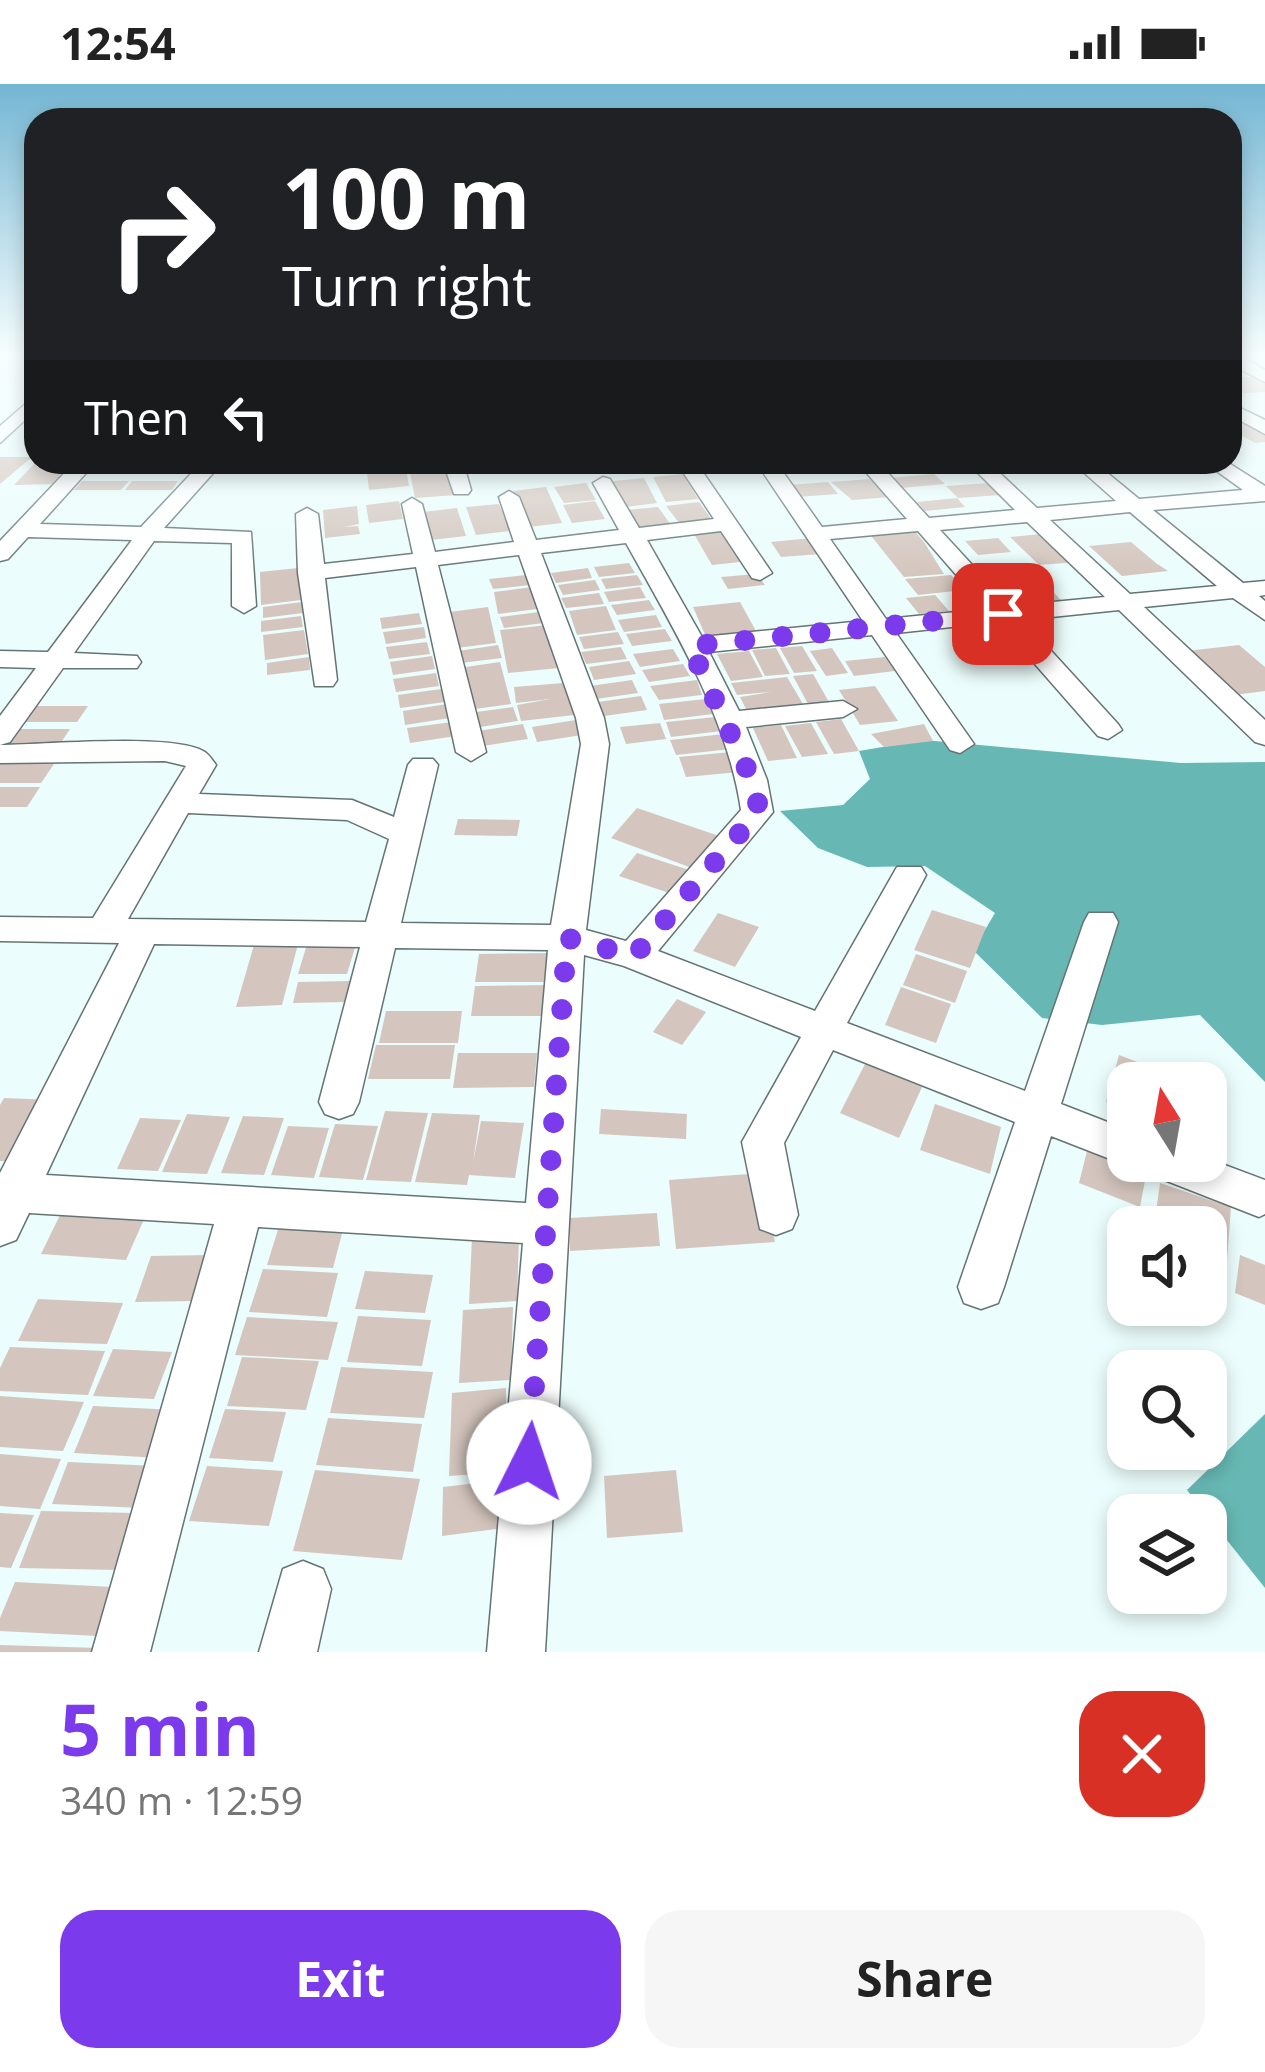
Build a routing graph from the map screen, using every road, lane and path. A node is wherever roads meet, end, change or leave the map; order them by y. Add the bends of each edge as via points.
1 (6, 430) edge
2 (24, 436) edge
3 (73, 474) edge
4 (202, 474) edge
5 (456, 474) edge
6 (694, 474) edge
7 (774, 474) edge
8 (878, 474) edge
9 (990, 474) edge
10 (1096, 474) edge
11 (1232, 474) edge
12 (603, 483) dead end
13 (461, 490) dead end
14 (1264, 495) edge
15 (509, 497) dead end
16 (412, 504) dead end
17 (1135, 506) junction
18 (307, 514) dead end
19 (1033, 515) junction
20 (728, 524) junction
21 (925, 525) junction
22 (14, 531) edge
23 (148, 533) junction
24 (632, 534) junction
25 (817, 534) junction
26 (528, 544) junction
27 (0, 554) edge
28 (426, 558) junction
29 (310, 573) junction
30 (760, 573) dead end
31 (1265, 588) edge
32 (1238, 590) junction
33 (1124, 602) junction
34 (244, 606) dead end
35 (1265, 613) edge
36 (1003, 614) junction
37 (878, 627) junction
38 (690, 646) junction
39 (0, 659) edge
40 (58, 660) junction
41 (128, 662) dead end
42 (324, 680) dead end
43 (843, 709) dead end
44 (728, 720) junction
45 (1108, 730) dead end
46 (0, 736) edge
47 (1265, 736) edge
48 (960, 744) dead end
49 (471, 752) dead end
50 (0, 754) edge
51 (423, 765) dead end
52 (178, 802) junction
53 (406, 834) junction
54 (909, 875) dead end
55 (1101, 922) dead end
56 (0, 929) edge
57 (123, 931) junction
58 (382, 935) junction
59 (567, 938) junction
60 (634, 956) junction
61 (822, 1032) junction
62 (339, 1102) dead end
63 (1037, 1113) junction
64 (1107, 1140) edge
65 (1219, 1182) edge
66 (1259, 1197) dead end
67 (6, 1204) edge
68 (242, 1204) junction
69 (776, 1215) dead end
70 (544, 1224) junction
71 (981, 1286) dead end
72 (303, 1589) dead end
73 (121, 1652) edge
74 (288, 1652) edge
75 (516, 1652) edge

1 - 2 street via 0,437
3 - 22 street
4 - 23 street
5 - 13 street
6 - 20 street
7 - 25 street
8 - 21 street
9 - 19 street
10 - 17 street
11 - 14 street
12 - 24 street
14 - 17 street
15 - 26 street
16 - 28 street
17 - 19 street
17 - 32 street
18 - 29 street
19 - 21 street
19 - 33 street
20 - 24 street
20 - 30 street
21 - 25 street
21 - 36 street
22 - 23 street
22 - 27 street
23 - 34 street via 246,540
23 - 40 street
24 - 26 street
24 - 38 street
25 - 37 street
26 - 28 street
26 - 59 street via 595,744
28 - 29 street
28 - 49 street
29 - 42 street
31 - 32 street
32 - 33 street
32 - 35 street
33 - 36 street
33 - 47 street
36 - 37 street
36 - 45 street
37 - 38 street
37 - 48 street
38 - 44 street
39 - 40 street
40 - 41 street
40 - 46 street
43 - 44 street
44 - 60 street via 758,812
50 - 52 street via 194,757 200,765
51 - 53 street
52 - 53 street via 352,810
52 - 57 street
53 - 58 street
54 - 61 street
55 - 63 street
56 - 57 street
57 - 58 street
57 - 67 street
58 - 59 street
58 - 62 street
59 - 60 street
59 - 70 street
60 - 61 street
61 - 63 street
61 - 69 street via 763,1142
63 - 64 street
63 - 71 street
65 - 66 street
67 - 68 street
68 - 70 street
68 - 73 street
70 - 75 street
72 - 74 street

